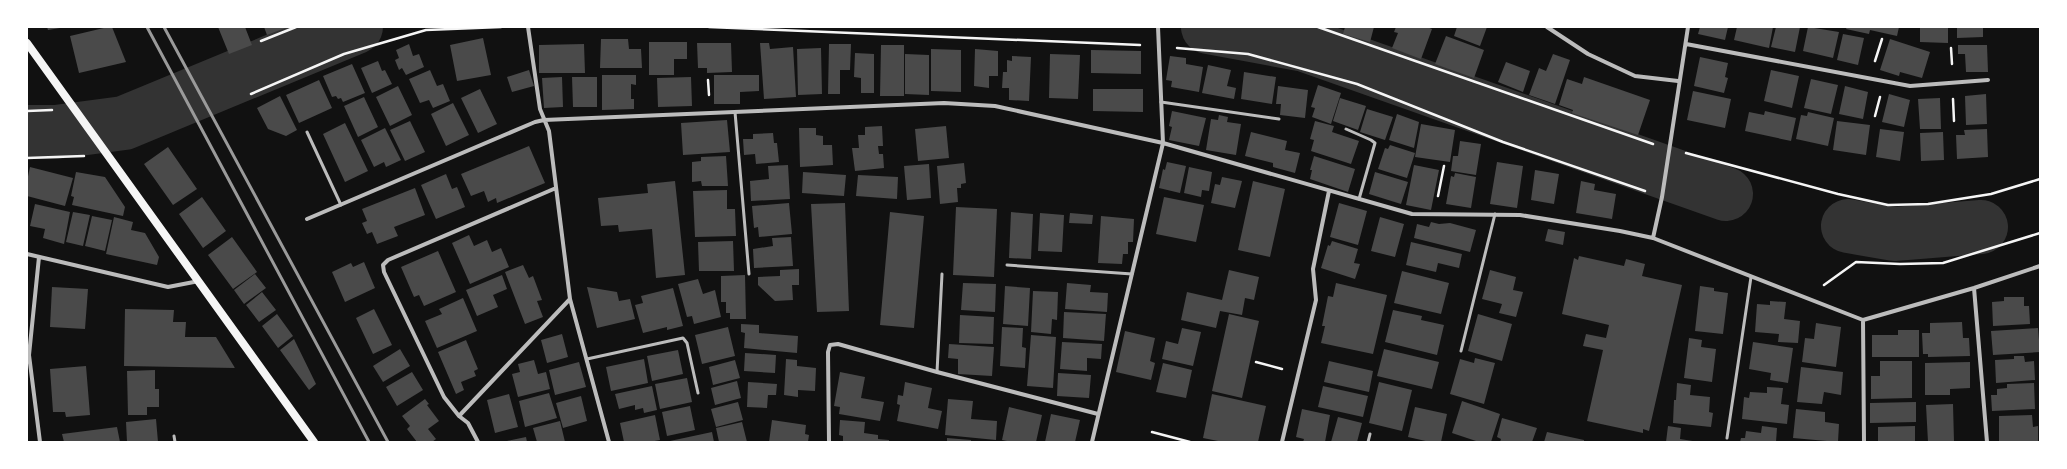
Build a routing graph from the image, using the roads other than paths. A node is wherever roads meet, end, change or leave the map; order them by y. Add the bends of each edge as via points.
1 (528, 27) edge
2 (1158, 27) edge
3 (1547, 27) edge
4 (1688, 27) edge
5 (27, 43) edge
6 (1686, 44) junction
7 (1988, 80) dead end
8 (1678, 81) junction
9 (1161, 102) junction
10 (735, 112) junction
11 (1279, 119) dead end
12 (544, 120) junction
13 (1346, 129) dead end
14 (307, 132) dead end
15 (1163, 144) junction
16 (556, 188) junction
17 (1329, 191) junction
18 (1359, 199) junction
19 (341, 205) junction
20 (1495, 214) junction
21 (307, 219) dead end
22 (1652, 238) junction
23 (27, 254) edge
24 (39, 257) junction
25 (1007, 265) dead end
26 (2040, 266) edge
27 (749, 274) dead end
28 (942, 274) dead end
29 (1132, 274) junction
30 (1751, 277) junction
31 (199, 281) junction
32 (1974, 288) junction
33 (570, 299) junction
34 (1863, 320) junction
35 (1461, 351) dead end
36 (587, 359) junction
37 (937, 372) junction
38 (698, 393) dead end
39 (1098, 414) junction
40 (459, 416) junction
41 (1370, 434) dead end
42 (174, 436) dead end
43 (1727, 438) dead end
44 (40, 442) edge
45 (175, 442) edge
46 (314, 442) edge
47 (478, 442) edge
48 (609, 442) edge
49 (828, 442) edge
50 (1092, 442) edge
51 (1282, 442) edge
52 (1368, 442) edge
53 (1864, 442) edge
54 (1987, 442) edge

1 - 12 street via 540,109
2 - 9 street
3 - 8 street via 1588,54 1635,76
4 - 6 street
5 - 31 main road
6 - 7 street via 1910,86
6 - 8 street
8 - 22 street via 1662,197
9 - 11 lane
9 - 15 street
10 - 12 street
10 - 15 street via 944,103 995,106
10 - 27 lane
12 - 16 street via 548,131
12 - 19 street via 433,164
13 - 18 lane via 1371,140 1374,144
14 - 19 lane
15 - 17 street
15 - 29 street
16 - 33 street
16 - 40 street via 388,260 383,266 444,397
17 - 18 street
17 - 51 street via 1313,268 1316,300
18 - 20 street via 1412,214
19 - 21 street
20 - 22 street via 1520,215
20 - 35 lane
22 - 30 street
23 - 24 street
24 - 31 street via 168,287
24 - 44 street via 29,355
25 - 29 lane
26 - 32 street
28 - 37 lane
29 - 39 street
30 - 34 street
30 - 43 lane
31 - 46 main road
32 - 34 street
32 - 54 street
33 - 36 street
33 - 40 street
34 - 53 street
36 - 38 lane via 683,338
36 - 48 street
37 - 39 street
37 - 49 street via 838,344 830,345
39 - 50 street
40 - 47 street via 468,423
41 - 52 lane
42 - 45 lane

